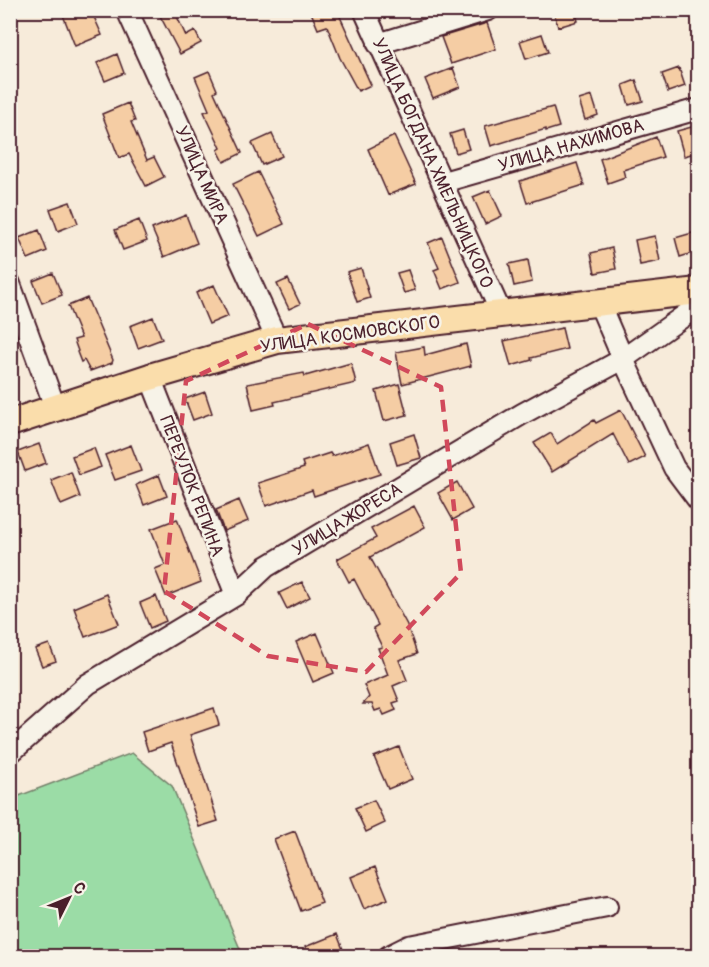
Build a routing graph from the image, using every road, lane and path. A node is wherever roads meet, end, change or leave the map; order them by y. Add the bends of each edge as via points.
1 (127, 10) edge
2 (364, 10) edge
3 (488, 10) edge
4 (378, 44) junction
5 (699, 109) edge
6 (443, 182) junction
7 (10, 284) edge
8 (699, 291) edge
9 (599, 303) junction
10 (699, 306) edge
11 (502, 315) junction
12 (277, 340) junction
13 (623, 359) junction
14 (150, 377) junction
15 (55, 407) junction
16 (10, 423) edge
17 (699, 500) edge
18 (236, 595) junction
19 (10, 753) edge
20 (607, 907) dead end
21 (414, 952) edge
22 (389, 957) edge

1 - 12 street, УЛИЦА МИРА
2 - 4 street, УЛИЦА БОГДАНА ХМЕЛЬНИЦКОГО
3 - 4 street
4 - 6 street, УЛИЦА БОГДАНА ХМЕЛЬНИЦКОГО
5 - 6 street, УЛИЦА НАХИМОВА
6 - 11 street, УЛИЦА БОГДАНА ХМЕЛЬНИЦКОГО
7 - 15 street
8 - 9 main road, УЛИЦА КОСМОВСКОГО
9 - 11 main road, УЛИЦА КОСМОВСКОГО
9 - 13 street
10 - 13 street, УЛИЦА ЖОРЕСА
11 - 12 main road, УЛИЦА КОСМОВСКОГО
12 - 14 main road, УЛИЦА КОСМОВСКОГО
13 - 17 street via 674,468
13 - 18 street, УЛИЦА ЖОРЕСА via 522,414 266,567
14 - 15 main road, УЛИЦА КОСМОВСКОГО
14 - 18 street, ПЕРЕУЛОК РЕПИНА
15 - 16 main road, УЛИЦА КОСМОВСКОГО
18 - 19 street, УЛИЦА ЖОРЕСА via 88,684
20 - 21 street
21 - 22 street

